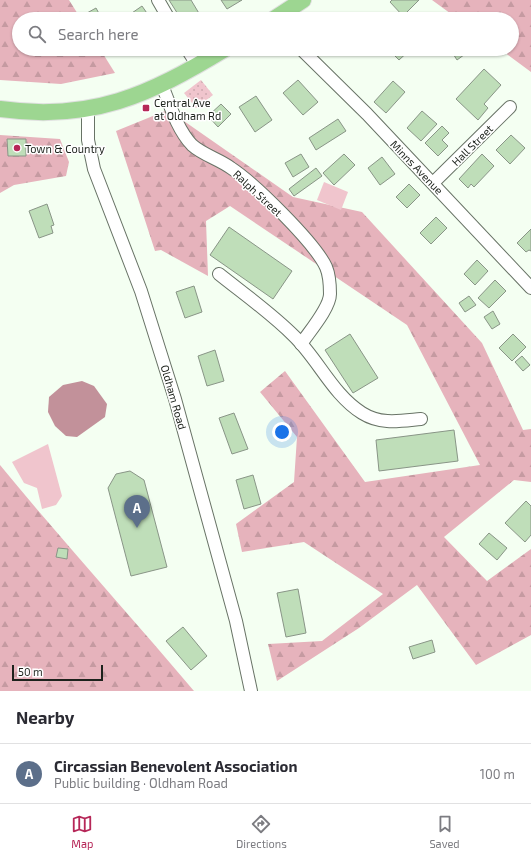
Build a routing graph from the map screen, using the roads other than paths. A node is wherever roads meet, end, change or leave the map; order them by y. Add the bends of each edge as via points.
1 (158, 0) edge
2 (303, 0) edge
3 (166, 12) edge
4 (285, 12) edge
5 (192, 56) edge
6 (214, 56) edge
7 (308, 56) edge
8 (198, 66) junction
9 (162, 85) junction
10 (510, 107) dead end
11 (88, 108) junction
12 (0, 109) edge
13 (433, 183) junction
14 (219, 274) dead end
15 (531, 288) edge
16 (301, 344) junction
17 (421, 419) dead end
18 (250, 691) edge

1 - 3 street
2 - 4 main road
5 - 8 street
6 - 8 main road
7 - 13 street, Minns Avenue
8 - 9 main road
9 - 11 main road via 137,96
9 - 16 street, Ralph Street via 182,132 193,146 245,178 308,243 326,268 330,296 322,315
10 - 13 street, Hall Street
11 - 12 main road via 38,112
11 - 18 street, Oldham Road via 88,140 94,169 141,291 164,364 236,621
13 - 15 street, Minns Avenue
14 - 16 street
16 - 17 street via 342,396 362,413 383,422

